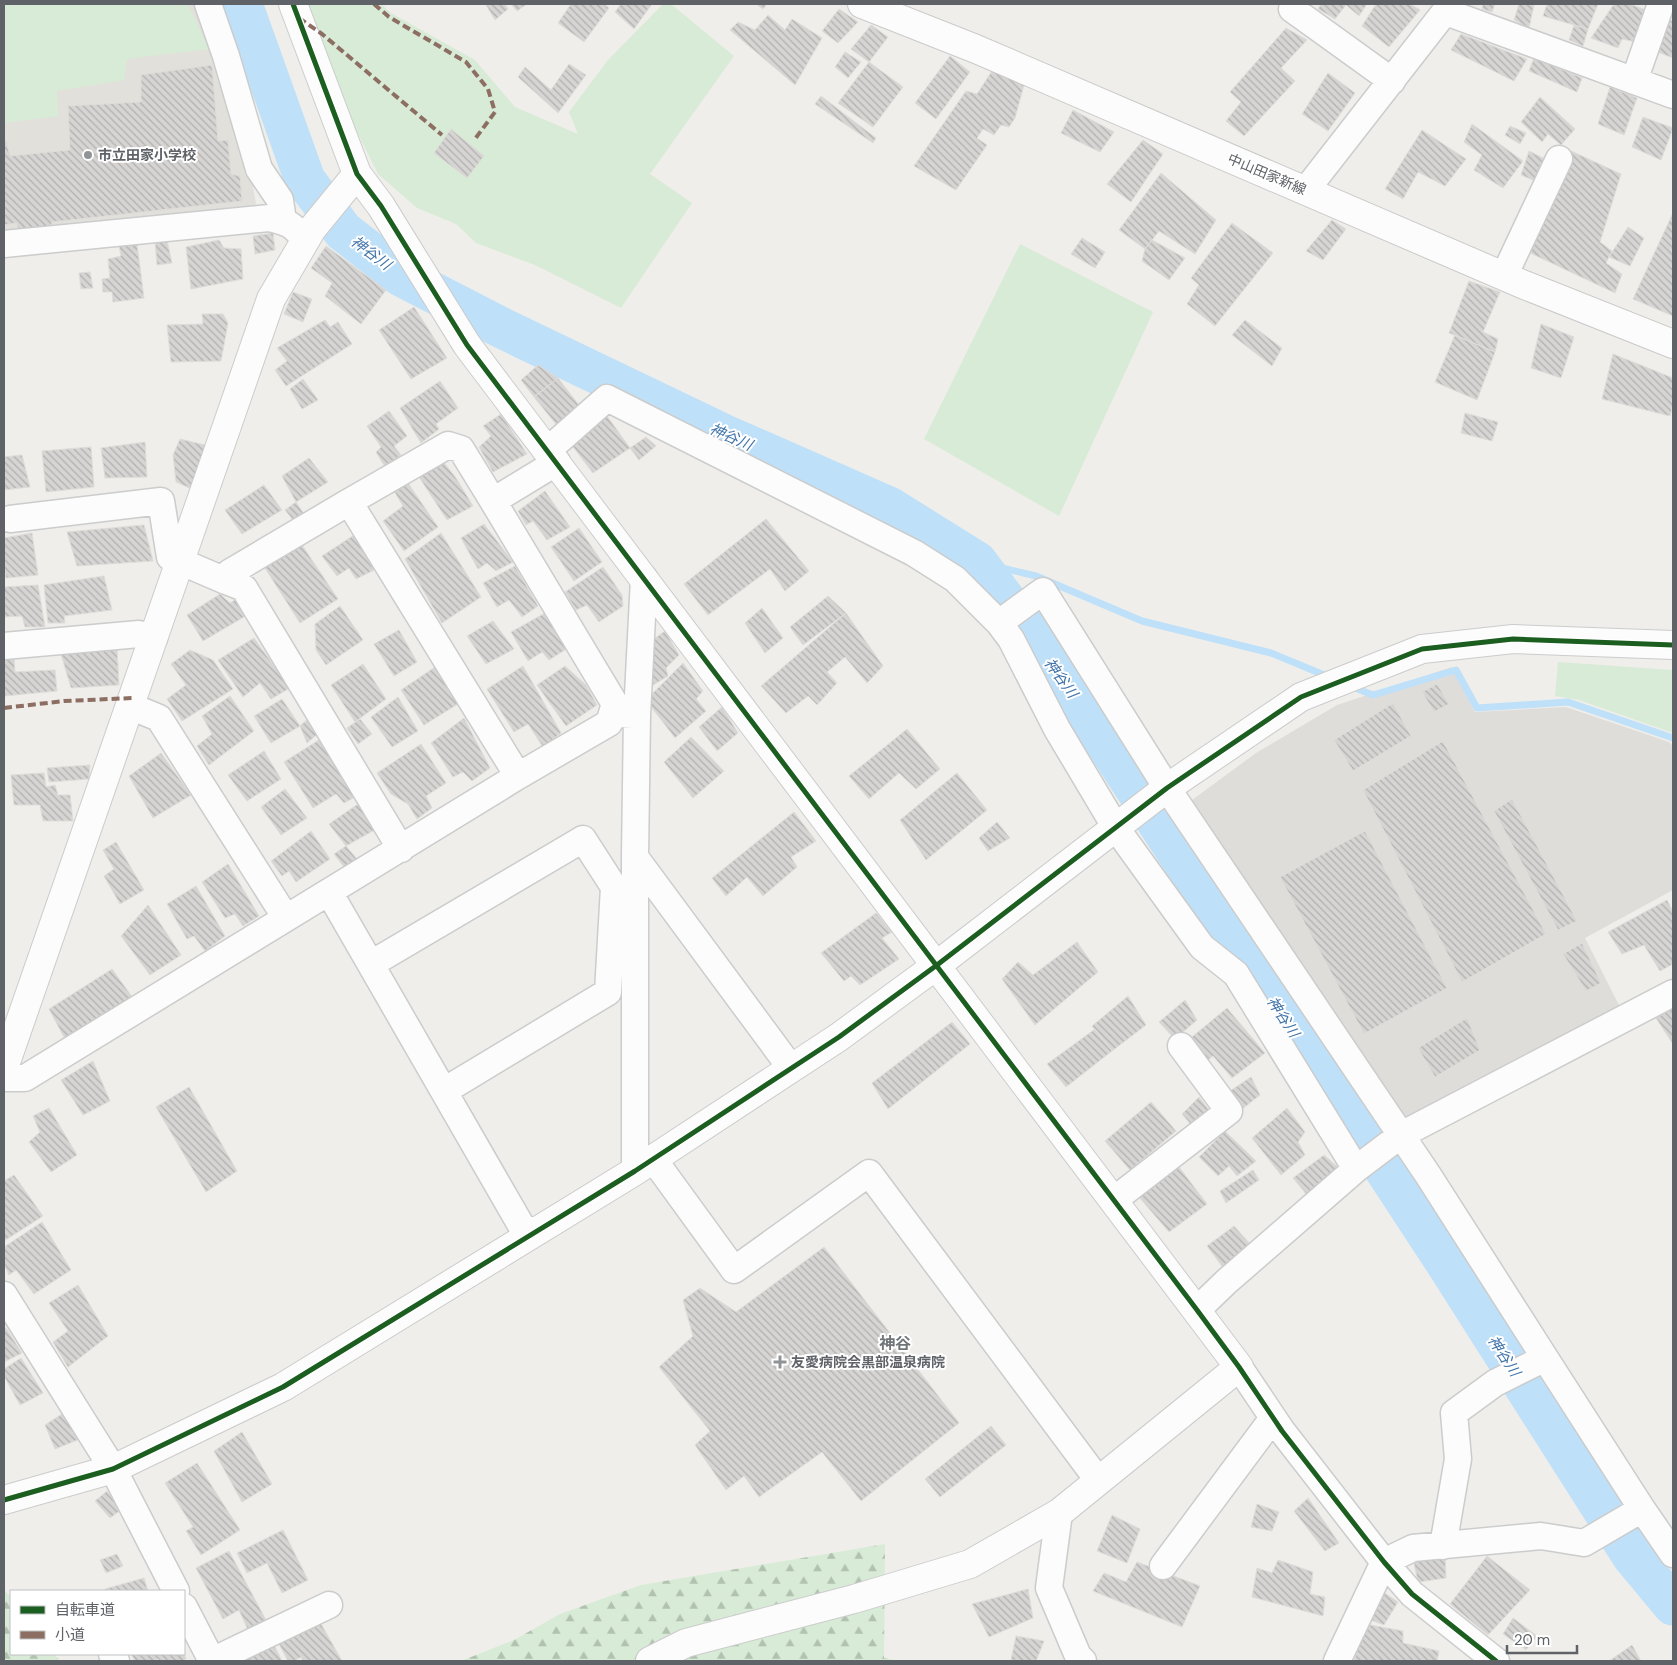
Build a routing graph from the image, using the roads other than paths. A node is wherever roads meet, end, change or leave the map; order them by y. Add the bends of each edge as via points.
1 (208, 4) edge
2 (294, 4) edge
3 (862, 4) edge
4 (1296, 4) edge
5 (1662, 4) edge
6 (1448, 8) edge
7 (1634, 80) junction
8 (1392, 81) junction
9 (1673, 95) edge
10 (1559, 159) dead end
11 (351, 180) junction
12 (1306, 190) junction
13 (283, 221) junction
14 (308, 234) junction
15 (4, 244) edge
16 (1504, 276) junction
17 (1673, 344) edge
18 (552, 456) junction
19 (492, 501) junction
20 (349, 502) junction
21 (10, 519) dead end
22 (180, 562) junction
23 (644, 578) junction
24 (226, 581) junction
25 (999, 623) junction
26 (154, 638) junction
27 (1673, 645) edge
28 (4, 646) edge
29 (130, 706) junction
30 (612, 713) junction
31 (637, 715) junction
32 (518, 776) junction
33 (1167, 788) junction
34 (1119, 825) junction
35 (401, 849) junction
36 (635, 857) junction
37 (329, 892) junction
38 (286, 918) junction
39 (371, 964) junction
40 (937, 965) junction
41 (1673, 993) edge
42 (1181, 1046) dead end
43 (4, 1068) edge
44 (791, 1068) junction
45 (4, 1078) edge
46 (444, 1091) junction
47 (1401, 1135) junction
48 (645, 1166) junction
49 (1356, 1169) junction
50 (1114, 1200) junction
51 (536, 1232) junction
52 (4, 1295) edge
53 (1197, 1310) junction
54 (1544, 1358) junction
55 (1239, 1367) junction
56 (1273, 1418) junction
57 (113, 1469) junction
58 (1098, 1480) junction
59 (4, 1500) edge
60 (1639, 1510) junction
61 (1059, 1512) junction
62 (1443, 1546) junction
63 (1673, 1554) edge
64 (1384, 1562) junction
65 (1163, 1566) dead end
66 (175, 1590) edge
67 (329, 1605) dead end
68 (185, 1609) edge
69 (212, 1661) edge
70 (650, 1661) edge
71 (1083, 1661) edge
72 (1337, 1661) edge
73 (1496, 1661) edge

1 - 13 street via 259,169 280,200
2 - 11 street
3 - 12 street, 中山田家新線 via 976,49
4 - 8 street via 1292,8
5 - 7 street
6 - 7 street
6 - 8 street
7 - 9 street
8 - 12 street
10 - 16 street
11 - 14 street
11 - 18 street via 381,206 467,345
12 - 16 street, 中山田家新線
13 - 14 street
13 - 15 street via 268,218
14 - 22 street via 271,299
16 - 17 street, 中山田家新線
18 - 19 street
18 - 23 street
18 - 25 street via 607,398 914,553 955,579
19 - 20 street via 461,449 448,444
19 - 30 street via 615,704
20 - 24 street via 229,573
20 - 32 street
21 - 22 street via 161,501 170,557
22 - 24 street
22 - 26 street
23 - 31 street
23 - 40 street
24 - 35 street via 244,588
25 - 33 street via 1043,591
25 - 34 street via 1011,639 1057,728
26 - 28 street via 139,634
26 - 29 street
27 - 33 street via 1513,639 1422,649 1301,697
29 - 38 street via 159,718
29 - 43 street
30 - 31 street
30 - 32 street via 609,723
31 - 36 street
32 - 35 street
33 - 34 street
33 - 47 street
34 - 40 street
34 - 49 street via 1202,947 1236,974
35 - 37 street
36 - 44 street
36 - 48 street
37 - 38 street
37 - 39 street
38 - 45 street via 25,1078
39 - 46 street
39 - 46 street via 582,838 614,887 608,992
40 - 44 street
40 - 50 street
41 - 47 street
42 - 50 street via 1229,1111
44 - 48 street
46 - 51 street via 522,1227
47 - 49 street
47 - 54 street
48 - 51 street
48 - 58 street via 734,1270 869,1173
49 - 53 street
50 - 53 street
51 - 57 street via 283,1387
52 - 57 street
53 - 55 street
54 - 60 street
54 - 62 street via 1494,1384 1454,1413 1458,1459
55 - 56 street
55 - 58 street
56 - 64 street
56 - 65 street
57 - 59 street
57 - 66 street
58 - 61 street
60 - 62 street via 1584,1543 1541,1536
60 - 63 street
61 - 70 street via 970,1564 854,1599 686,1643
61 - 71 street via 1049,1588
62 - 64 street via 1412,1548
64 - 72 street
64 - 73 street via 1412,1594
67 - 69 street
68 - 69 street

